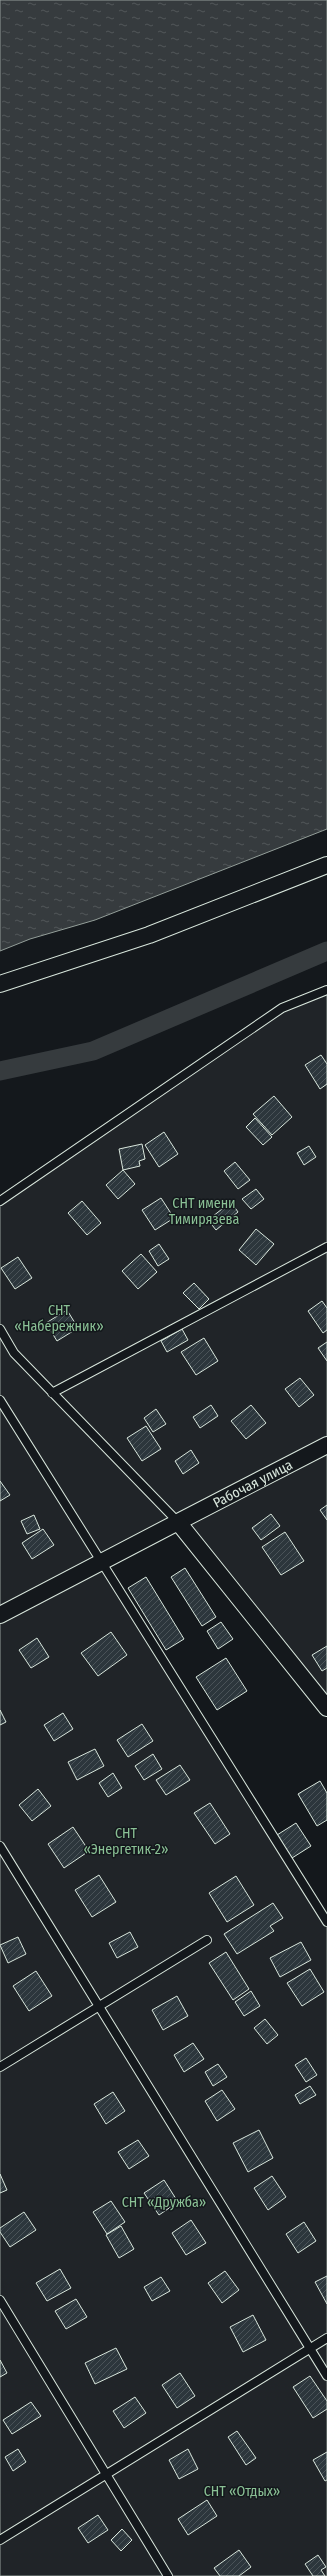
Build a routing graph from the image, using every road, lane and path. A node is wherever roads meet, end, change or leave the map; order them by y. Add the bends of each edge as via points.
1 (327, 865) edge
2 (0, 984) edge
3 (327, 990) edge
4 (0, 1201) edge
5 (327, 1247) edge
6 (0, 1329) edge
7 (52, 1393) junction
8 (0, 1400) edge
9 (327, 1444) edge
10 (178, 1522) junction
11 (101, 1562) junction
12 (0, 1615) edge
13 (327, 1708) edge
14 (0, 1846) edge
15 (327, 1922) edge
16 (207, 1940) dead end
17 (99, 2006) junction
18 (0, 2067) edge
19 (0, 2300) edge
20 (327, 2338) edge
21 (310, 2348) junction
22 (327, 2376) edge
23 (106, 2475) junction
24 (0, 2540) edge
25 (168, 2576) edge

1 - 2 street via 149,935
3 - 4 lane via 282,1008
5 - 7 lane
6 - 7 lane via 14,1353
7 - 10 lane
8 - 11 lane
9 - 10 street, Рабочая улица
10 - 11 street, Рабочая улица
10 - 13 street
11 - 12 street, Рабочая улица
11 - 15 lane
14 - 17 lane
16 - 17 lane
17 - 18 lane
17 - 21 lane
19 - 23 lane
20 - 21 lane
21 - 22 lane
21 - 23 lane
23 - 24 lane
23 - 25 lane

